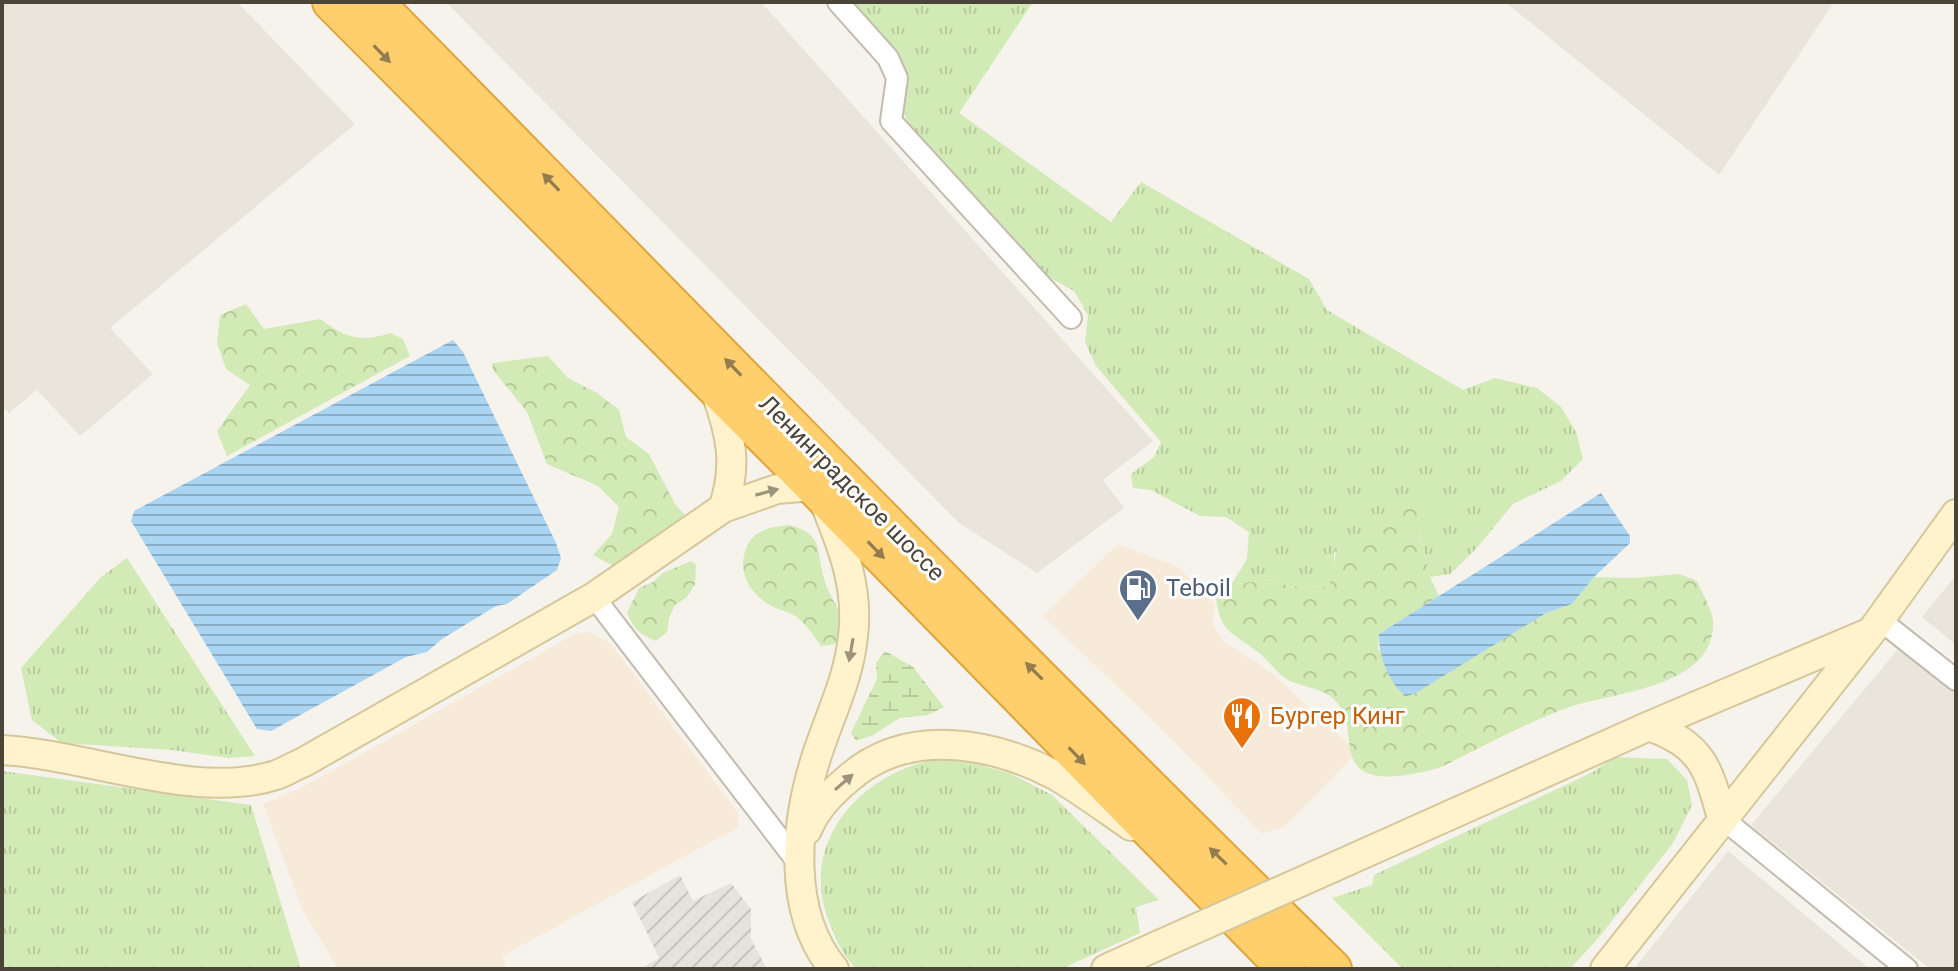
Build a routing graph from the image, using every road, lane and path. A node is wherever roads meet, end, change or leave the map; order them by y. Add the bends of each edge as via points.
1 (331, 2) edge
2 (375, 2) edge
3 (838, 2) edge
4 (1071, 318) dead end
5 (713, 385) junction
6 (817, 490) junction
7 (723, 508) junction
8 (1956, 514) edge
9 (594, 597) junction
10 (1875, 626) junction
11 (1956, 680) edge
12 (1649, 726) junction
13 (2, 750) edge
14 (1722, 818) junction
15 (800, 855) junction
16 (1179, 860) junction
17 (834, 969) edge
18 (1106, 969) edge
19 (1286, 969) edge
20 (1333, 969) edge
21 (1605, 969) edge
22 (1907, 969) edge

1 -> 5 highway, Ленинградское шоссе
20 -> 2 highway, Ленинградское шоссе
3 - 4 street via 888,58 897,78 891,121
5 - 6 highway, Ленинградское шоссе
5 - 7 street via 732,449 731,487
7 -> 6 street via 777,489
6 -> 15 street via 846,557 854,632 809,783
6 -> 16 highway, Ленинградское шоссе
7 - 9 street
8 - 10 street
9 - 13 street via 275,775 247,781 176,778
9 - 15 street
10 - 11 street
10 - 12 street
10 - 14 street
12 - 14 street via 1670,734 1701,758
12 - 18 street, bridge
14 - 21 street
14 - 22 street
15 -> 16 street via 812,819 830,794 861,767 933,744 987,749 1054,775
15 - 17 street via 806,913
16 - 19 highway, Ленинградское шоссе

